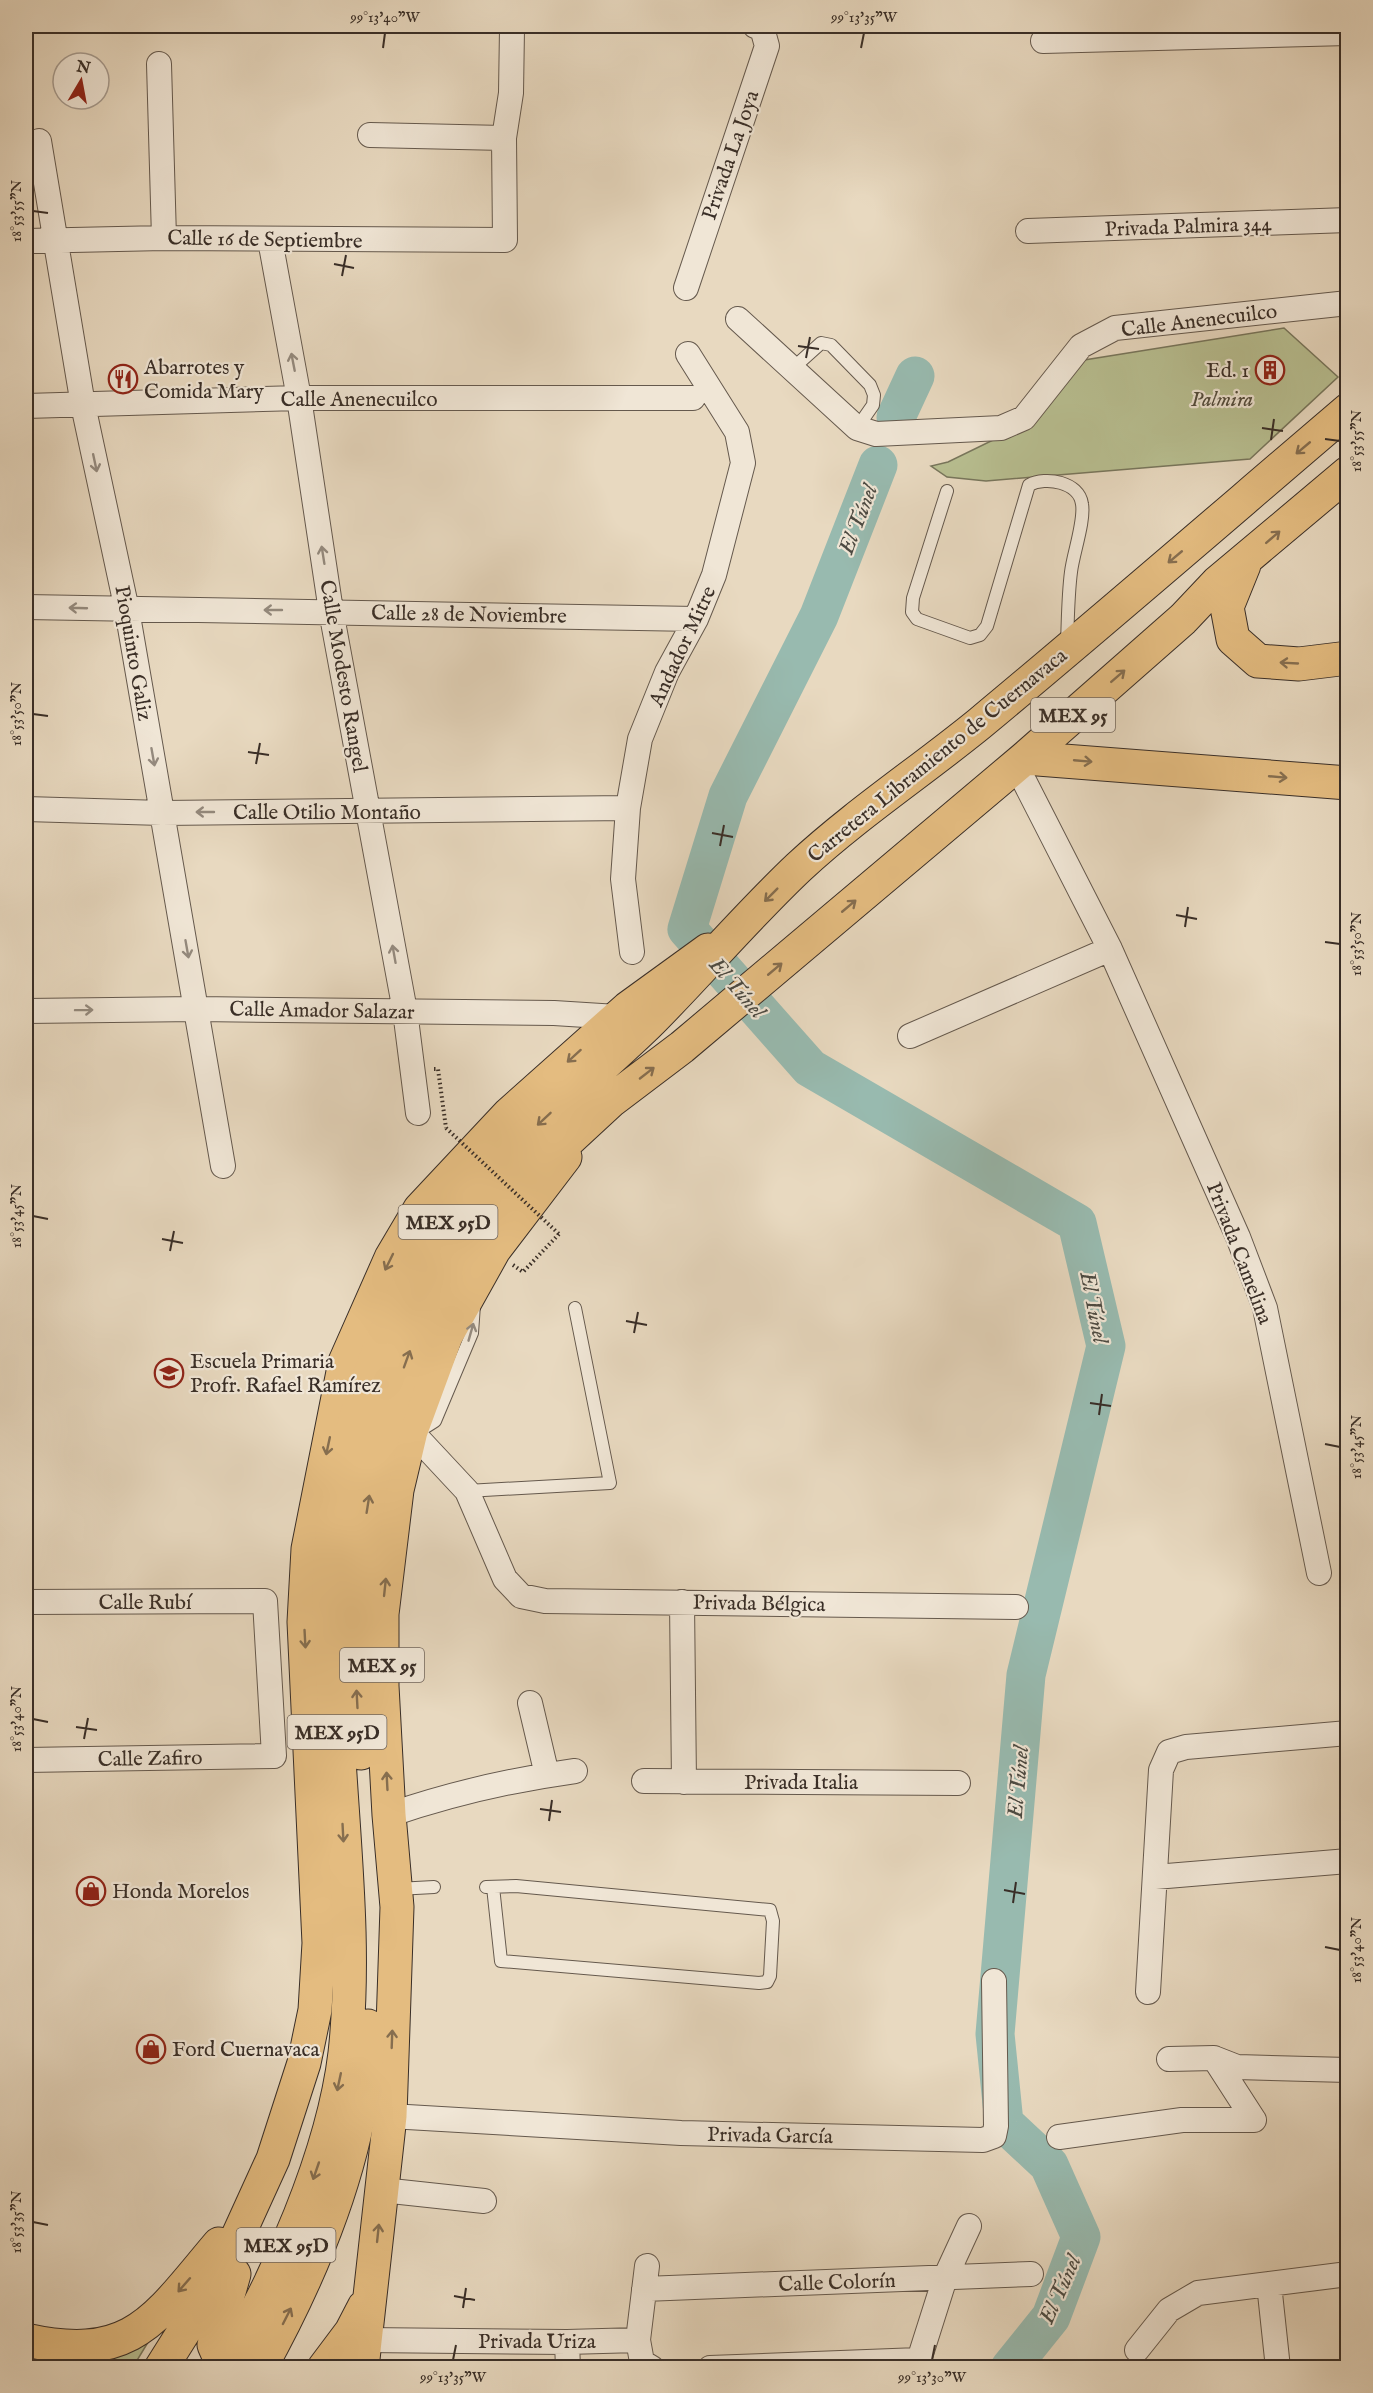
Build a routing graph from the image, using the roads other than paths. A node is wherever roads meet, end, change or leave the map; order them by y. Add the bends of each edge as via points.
1 (755, 26) edge
2 (512, 29) dead end
3 (1347, 33) edge
4 (1043, 41) dead end
5 (159, 64) dead end
6 (370, 135) dead end
7 (504, 138) junction
8 (39, 141) dead end
9 (1347, 220) edge
10 (1028, 231) dead end
11 (164, 238) junction
12 (270, 240) junction
13 (26, 241) edge
14 (54, 241) junction
15 (686, 288) dead end
16 (1347, 303) edge
17 (738, 319) dead end
18 (688, 354) dead end
19 (791, 370) junction
20 (299, 398) junction
21 (693, 398) dead end
22 (83, 405) junction
23 (26, 406) edge
24 (1347, 410) edge
25 (857, 428) junction
26 (1347, 473) edge
27 (946, 491) dead end
28 (1247, 559) junction
29 (26, 607) edge
30 (127, 610) junction
31 (332, 611) junction
32 (696, 619) junction
33 (1066, 649) junction
34 (1347, 658) edge
35 (1021, 762) junction
36 (1347, 783) edge
37 (628, 808) junction
38 (26, 809) edge
39 (368, 812) junction
40 (162, 813) junction
41 (740, 927) joint
42 (1110, 949) junction
43 (632, 952) dead end
44 (197, 1009) junction
45 (26, 1011) edge
46 (405, 1011) junction
47 (631, 1016) junction
48 (909, 1036) dead end
49 (612, 1100) junction
50 (418, 1113) dead end
51 (223, 1166) dead end
52 (575, 1308) dead end
53 (412, 1429) junction
54 (467, 1491) junction
55 (1319, 1573) dead end
56 (26, 1602) edge
57 (682, 1602) junction
58 (1016, 1607) dead end
59 (530, 1703) dead end
60 (1347, 1733) edge
61 (274, 1756) joint
62 (26, 1760) edge
63 (575, 1771) dead end
64 (547, 1775) junction
65 (644, 1781) dead end
66 (684, 1782) junction
67 (958, 1783) dead end
68 (389, 1815) junction
69 (1347, 1861) edge
70 (1155, 1877) junction
71 (434, 1887) dead end
72 (489, 1887) joint
73 (396, 1889) junction
74 (994, 1981) dead end
75 (358, 1985) junction
76 (1148, 1992) dead end
77 (1214, 2058) junction
78 (1169, 2059) dead end
79 (1347, 2070) edge
80 (390, 2116) junction
81 (1059, 2137) dead end
82 (273, 2159) junction
83 (382, 2190) junction
84 (484, 2201) dead end
85 (250, 2208) junction
86 (969, 2226) dead end
87 (1031, 2274) dead end
88 (1347, 2274) edge
89 (945, 2278) junction
90 (1269, 2284) junction
91 (371, 2291) junction
92 (26, 2340) edge
93 (567, 2342) junction
94 (1137, 2350) dead end
95 (363, 2354) edge
96 (644, 2356) edge
97 (161, 2367) edge
98 (224, 2367) edge
99 (260, 2367) edge
100 (324, 2367) edge
101 (567, 2367) edge
102 (710, 2367) edge
103 (1278, 2367) edge

1 - 15 street, Privada La Joya via 762,28 767,46
2 - 7 street via 511,93
3 - 4 street
5 - 11 street
6 - 7 street
7 - 12 street, Calle 16 de Septiembre via 505,240
8 - 14 street, Pioquinto Galiz
9 - 10 street, Privada Palmira 344
11 - 12 street, Calle 16 de Septiembre
11 - 14 street, Calle 16 de Septiembre
20 -> 12 street, Calle Modesto Rangel
13 - 14 street, Calle 16 de Septiembre
14 - 22 street, Pioquinto Galiz
16 - 25 street, Calle Anenecuilco via 1115,327 1081,346 1024,418 1000,428 876,434
17 - 19 street
18 - 32 street, Andador Mitre via 737,432 743,463 714,575
19 - 25 street
19 - 25 lane via 821,343 831,345 870,385 874,395 873,405
20 - 21 street, Calle Anenecuilco
20 - 22 street, Calle Anenecuilco
31 -> 20 street, Calle Modesto Rangel
22 - 23 street, Calle Anenecuilco
22 -> 30 street, Pioquinto Galiz
24 -> 33 main road, Carretera Libramiento de Cuernavaca / MEX 95
28 -> 26 main road, MEX 95
27 - 33 lane via 912,612 917,620 970,638 980,635 987,626 1029,485 1038,481 1070,485 1078,491 1083,505 1070,574
34 -> 28 main road via 1299,664 1258,662 1233,639 1227,607
35 -> 28 main road, MEX 95
30 -> 29 street, Calle 28 de Noviembre
31 -> 30 street, Calle 28 de Noviembre
30 -> 40 street, Pioquinto Galiz
31 - 32 street, Calle 28 de Noviembre
31 - 39 street, Calle Modesto Rangel
32 - 37 street, Andador Mitre via 667,672 640,739
33 -> 41 main road, Carretera Libramiento de Cuernavaca / MEX 95 via 803,863
35 -> 36 main road
35 - 42 street, Privada Camelina
49 -> 35 main road, MEX 95 via 681,1047
37 - 39 street, Calle Otilio Montaño
37 - 43 street, Andador Mitre via 623,879
38 - 40 street, Calle Otilio Montaño
39 -> 40 street, Calle Otilio Montaño
46 -> 39 street, Calle Modesto Rangel
40 -> 44 street, Pioquinto Galiz
41 - 47 main road, MEX 95D
42 - 48 street
42 - 55 street, Privada Camelina via 1238,1238 1264,1308
45 -> 44 street, Calle Amador Salazar
44 - 46 street, Calle Amador Salazar
44 - 51 street, Pioquinto Galiz
46 - 47 street, Calle Amador Salazar
46 - 50 street, Calle Modesto Rangel
47 -> 75 main road, MEX 95D via 449,1219 394,1316 368,1379 342,1482 332,1545 330,1618 346,1883
47 -> 82 main road via 509,1114 420,1209 391,1258 345,1362 308,1549 304,1622 319,1943 315,2010 304,2063
53 -> 49 main road, MEX 95 via 446,1336 494,1250
75 -> 49 main road, MEX 95D via 369,1882 356,1619 360,1555 371,1484 388,1414 423,1320 465,1245 493,1210
52 - 54 lane via 610,1483
53 - 54 street
68 -> 53 main road, MEX 95 via 382,1614 397,1490
54 - 57 street via 505,1579 520,1596 544,1601
56 - 61 street, Calle Rubí via 265,1601
57 - 58 street, Privada Bélgica
57 - 66 street, Privada Bélgica
59 - 64 street
60 - 70 street via 1185,1747 1169,1752 1161,1770
61 - 62 street, Calle Zafiro
63 - 64 street
64 - 68 street via 494,1783
65 - 66 street, Privada Italia
66 - 67 street, Privada Italia
68 - 73 main road, MEX 95
69 - 70 street
70 - 76 street
71 - 73 lane
72 - 72 lane via 516,1886 770,1910 770,1976 767,1982 759,1983 501,1961
80 -> 73 main road, MEX 95
74 - 80 street, Privada García via 996,2126 994,2136 983,2140 681,2133
75 -> 98 main road, MEX 95D via 323,2151 301,2215
99 -> 75 main road, MEX 95D via 294,2302 344,2171 367,2057
77 - 78 street
77 - 79 street via 1237,2067
77 - 81 street via 1254,2120 1182,2120
80 - 83 main road, MEX 95
82 - 85 main road
82 - 98 main road via 219,2320 214,2344
83 - 84 street
91 -> 83 main road, MEX 95
85 -> 92 main road via 154,2319 128,2337 77,2348
85 - 97 main road via 222,2271
86 - 89 street
87 - 89 street, Calle Colorín
88 - 90 street
89 - 96 street, Calle Colorín via 646,2278
89 - 102 street via 919,2360
90 - 94 street via 1198,2293 1170,2310
90 - 103 street
91 - 95 main road, MEX 95
91 - 100 main road via 351,2332
93 - 95 street, Privada Uriza
93 - 96 street, Privada Uriza
93 - 101 street

